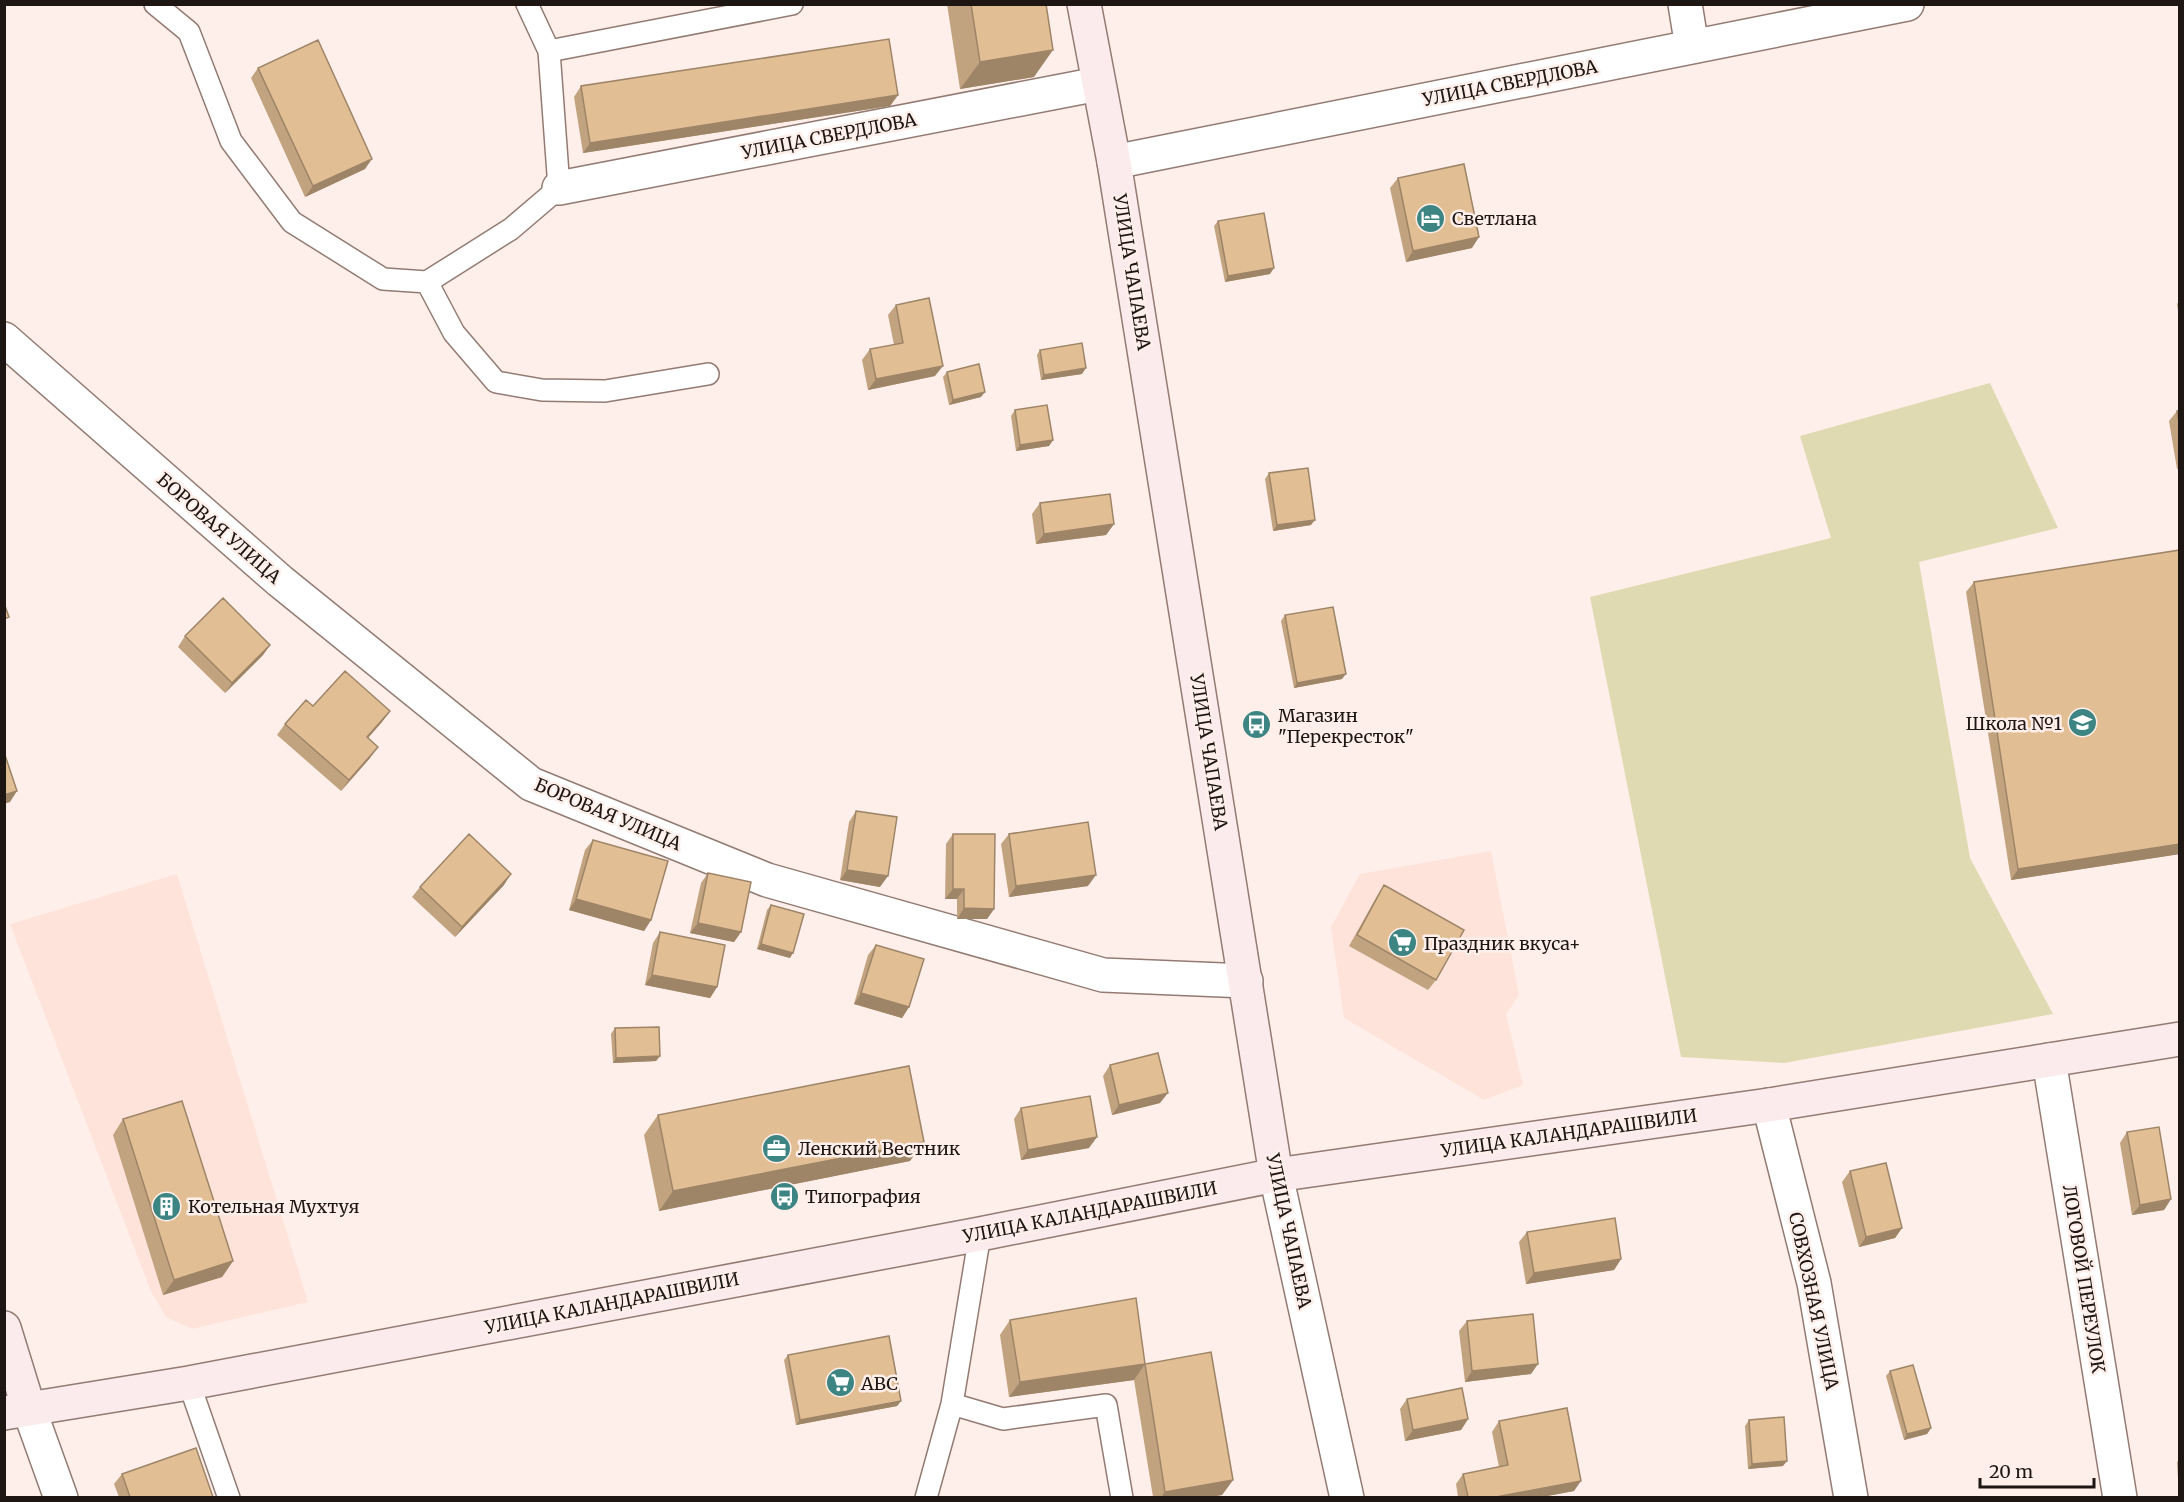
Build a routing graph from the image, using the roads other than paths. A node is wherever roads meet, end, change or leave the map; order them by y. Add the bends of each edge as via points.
1 (154, 4) edge
2 (527, 4) edge
3 (792, 4) edge
4 (1083, 4) edge
5 (1685, 4) edge
6 (1907, 4) edge
7 (1692, 47) junction
8 (549, 51) junction
9 (1098, 84) junction
10 (1114, 162) junction
11 (559, 188) junction
12 (428, 282) junction
13 (4, 339) edge
14 (708, 374) dead end
15 (1246, 981) junction
16 (2180, 1039) edge
17 (2049, 1060) junction
18 (1769, 1105) junction
19 (1276, 1175) junction
20 (980, 1233) junction
21 (4, 1328) edge
22 (189, 1383) junction
23 (952, 1404) junction
24 (17, 1411) edge
25 (61, 1497) edge
26 (230, 1497) edge
27 (926, 1497) edge
28 (1122, 1497) edge
29 (1347, 1497) edge
30 (1851, 1497) edge
31 (2120, 1497) edge

1 - 12 lane via 189,32 231,141 292,222 383,279
2 - 8 lane
3 - 8 lane
4 - 9 main road, УЛИЦА ЧАПАЕВА
5 - 7 street
6 - 7 street, УЛИЦА СВЕРДЛОВА
7 - 10 street, УЛИЦА СВЕРДЛОВА
8 - 11 lane
9 - 10 main road, УЛИЦА ЧАПАЕВА
9 - 11 street, УЛИЦА СВЕРДЛОВА
10 - 15 main road, УЛИЦА ЧАПАЕВА
11 - 12 lane via 511,229
12 - 14 lane via 454,333 496,382 542,390 604,391
13 - 15 street, БОРОВАЯ УЛИЦА via 280,581 531,784 767,880 1103,975
15 - 19 main road, УЛИЦА ЧАПАЕВА
16 - 17 main road, УЛИЦА КАЛАНДАРАШВИЛИ
17 - 18 main road, УЛИЦА КАЛАНДАРАШВИЛИ
17 - 31 street, ЛОГОВОЙ ПЕРЕУЛОК
18 - 19 main road, УЛИЦА КАЛАНДАРАШВИЛИ
18 - 30 street, СОВХОЗНАЯ УЛИЦА via 1814,1283
19 - 20 main road, УЛИЦА КАЛАНДАРАШВИЛИ
19 - 29 street, УЛИЦА ЧАПАЕВА
20 - 22 main road, УЛИЦА КАЛАНДАРАШВИЛИ
20 - 23 lane
21 - 24 main road
22 - 24 main road, УЛИЦА КАЛАНДАРАШВИЛИ
22 - 26 lane
23 - 27 lane
23 - 28 lane via 1003,1419 1106,1405
24 - 25 street

